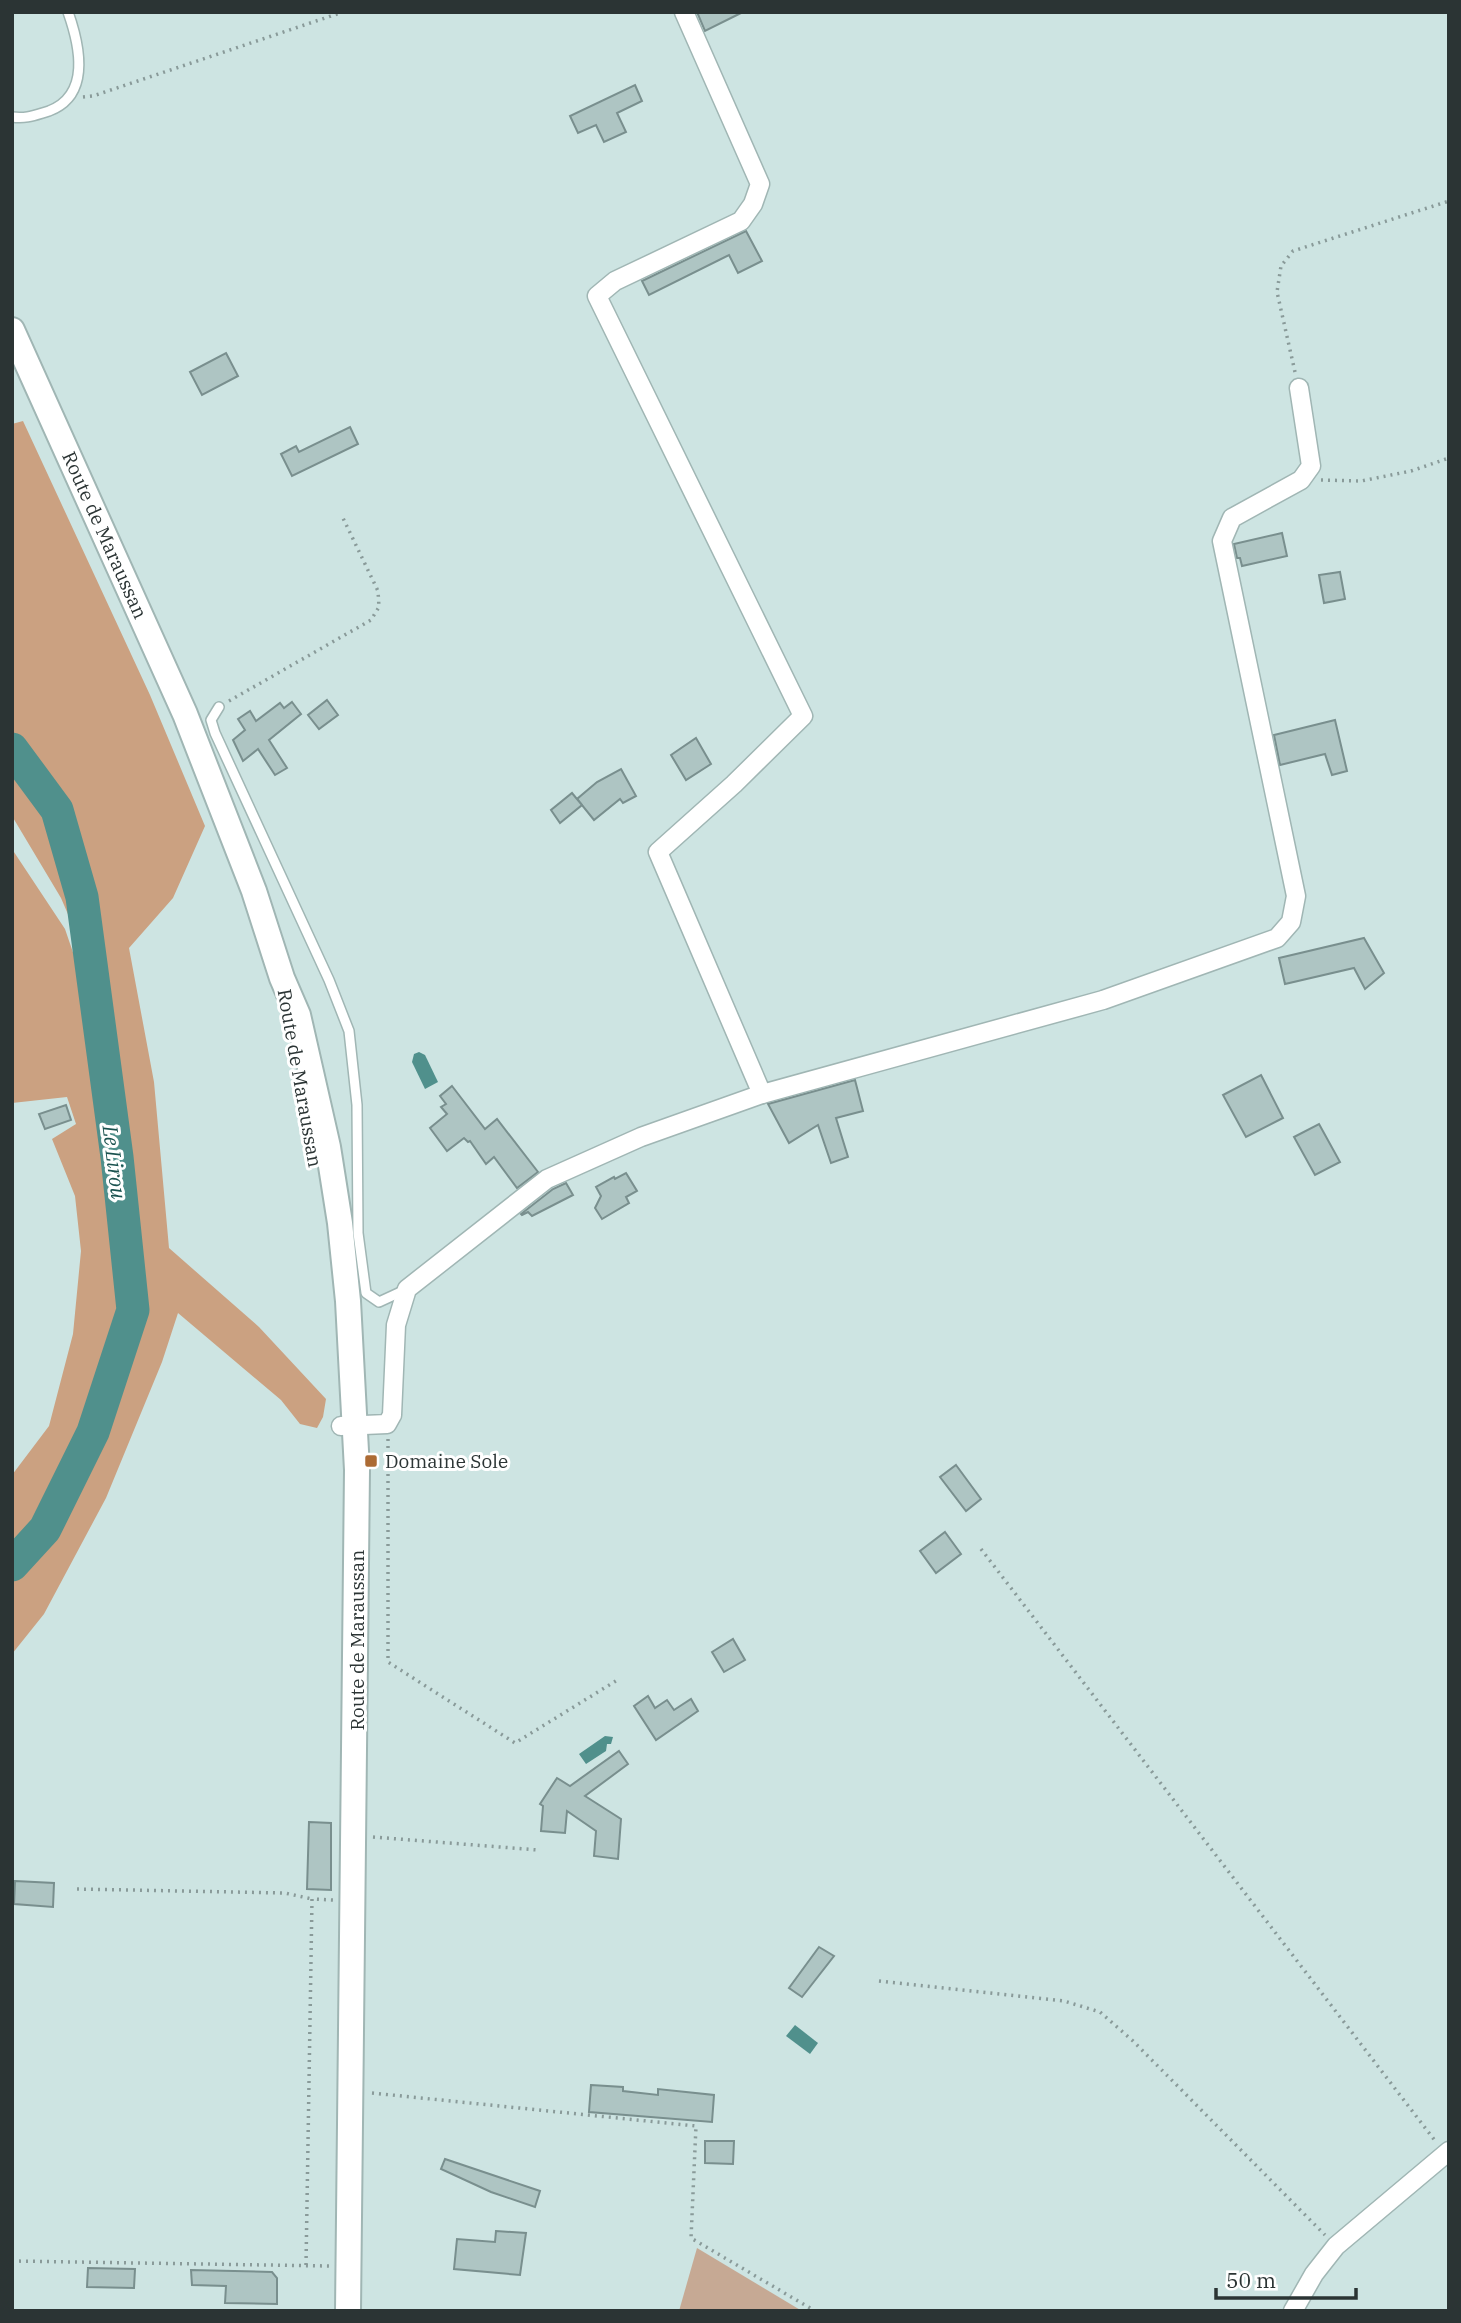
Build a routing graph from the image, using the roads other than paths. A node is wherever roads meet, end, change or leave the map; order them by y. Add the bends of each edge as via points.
1 (68, 12) edge
2 (684, 12) edge
3 (12, 117) edge
4 (12, 330) edge
5 (1299, 388) road end
6 (219, 707) road end
7 (762, 1094) junction
8 (407, 1289) junction
9 (348, 1426) junction
10 (1447, 2153) edge
11 (337, 2311) edge
12 (348, 2311) edge
13 (1293, 2311) edge

1 - 3 lane via 78,41 79,71 71,97 26,119
2 - 7 street via 760,184 741,221 615,281 597,296 803,716 658,852
4 - 9 main road, Route de Maraussan via 185,714 254,891 282,978 319,1188
5 - 7 street via 1311,466 1301,480 1232,518 1222,541 1296,896 1291,922 1277,939 1103,1000
6 - 8 lane via 211,720 215,733 349,1031 357,1105 358,1233 366,1293 379,1302
7 - 8 street via 640,1137 547,1179
8 - 9 street via 396,1325 392,1415 387,1424
9 - 11 main road, Route de Maraussan
9 - 12 main road, Route de Maraussan via 357,1577
10 - 13 street via 1336,2246

